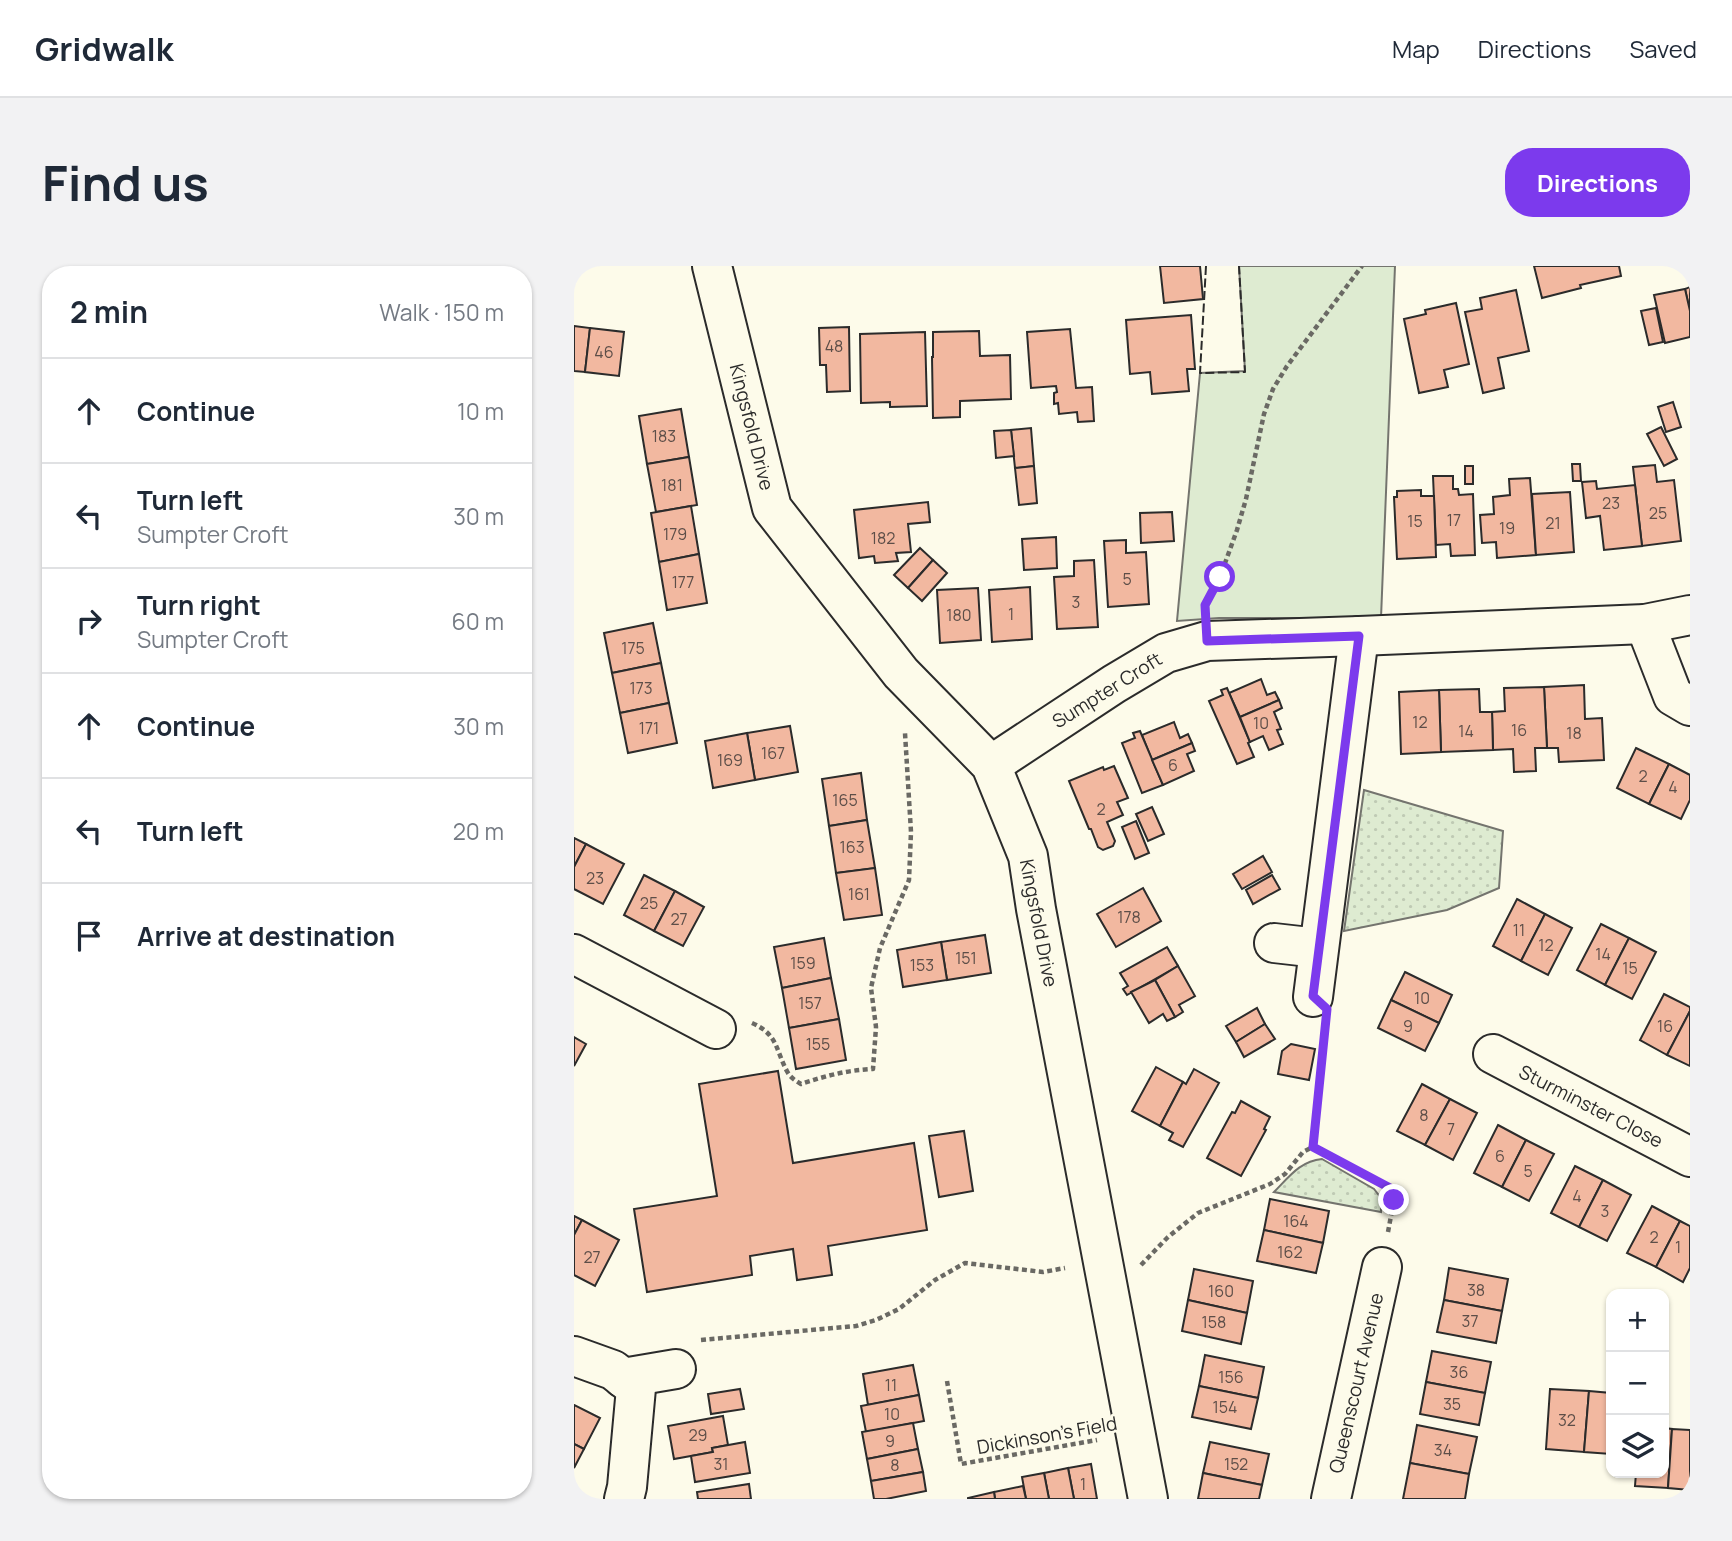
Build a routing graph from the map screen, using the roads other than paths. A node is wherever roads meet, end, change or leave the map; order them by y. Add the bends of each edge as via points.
1 (712, 266) edge
2 (1690, 615) edge
3 (1645, 624) junction
4 (1359, 636) junction
5 (1690, 706) edge
6 (991, 765) junction
7 (1274, 943) dead end
8 (1318, 948) junction
9 (574, 954) edge
10 (1313, 996) road end
11 (716, 1029) road end
12 (1493, 1054) dead end
13 (1690, 1157) edge
14 (1382, 1267) road end
15 (574, 1356) edge
16 (676, 1369) road end
17 (623, 1378) junction
18 (624, 1499) edge
19 (1148, 1499) edge
20 (1331, 1499) edge

1 - 6 street, Kingsfold Drive via 772,508 901,673
2 - 3 street, Sumpter Croft
3 - 4 street, Sumpter Croft
3 - 5 street via 1673,696
4 - 6 street, Sumpter Croft via 1207,641 1166,653
4 - 8 street
6 - 19 street, Kingsfold Drive via 1028,856
7 - 8 street
8 - 10 street
9 - 11 street
12 - 13 street, Sturminster Close
14 - 20 street, Queenscourt Avenue
15 - 17 street
16 - 17 street
17 - 18 street via 636,1388

